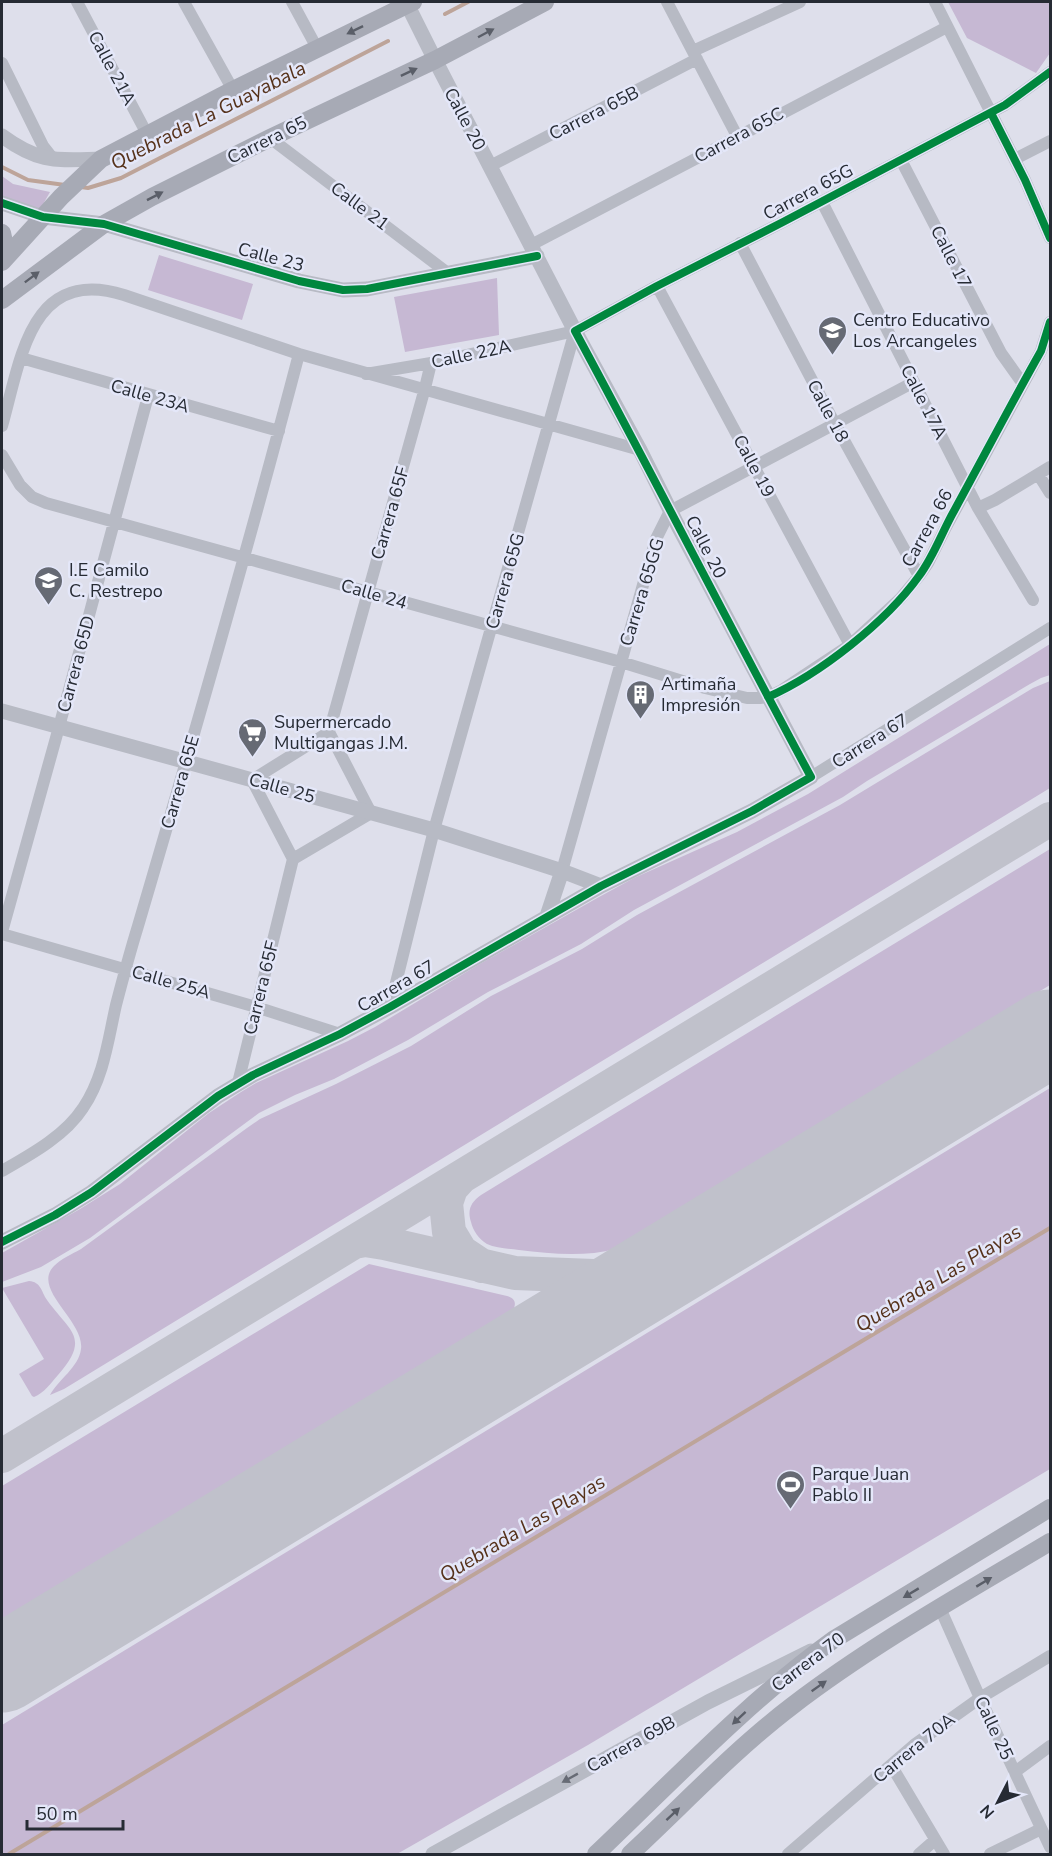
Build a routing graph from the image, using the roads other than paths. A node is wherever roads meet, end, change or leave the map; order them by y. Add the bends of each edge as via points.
1 (77, 2) edge
2 (184, 2) edge
3 (292, 2) edge
4 (409, 2) edge
5 (544, 2) edge
6 (667, 2) edge
7 (800, 2) edge
8 (935, 2) edge
9 (947, 27) junction
10 (317, 48) junction
11 (695, 55) junction
12 (435, 60) junction
13 (2, 63) edge
14 (1050, 72) edge
15 (233, 90) junction
16 (991, 113) junction
17 (147, 134) junction
18 (2, 136) edge
19 (737, 136) junction
20 (270, 138) junction
21 (1050, 141) edge
22 (101, 159) junction
23 (1015, 159) junction
24 (54, 160) junction
25 (901, 160) junction
26 (490, 166) junction
27 (822, 202) junction
28 (2, 203) edge
29 (43, 217) junction
30 (104, 224) junction
31 (2, 233) edge
32 (1050, 238) edge
33 (740, 243) junction
34 (534, 251) junction
35 (4, 259) edge
36 (449, 274) junction
37 (657, 286) junction
38 (2, 300) edge
39 (1050, 322) edge
40 (575, 331) junction
41 (299, 354) junction
42 (21, 358) junction
43 (431, 363) junction
44 (366, 374) junction
45 (914, 381) junction
46 (1023, 384) junction
47 (425, 388) junction
48 (148, 396) junction
49 (549, 424) junction
50 (835, 424) junction
51 (2, 426) edge
52 (279, 431) junction
53 (640, 450) junction
54 (2, 455) edge
55 (754, 467) junction
56 (1050, 467) edge
57 (1038, 474) junction
58 (968, 487) junction
59 (1050, 493) edge
60 (978, 508) junction
61 (670, 511) junction
62 (114, 523) junction
63 (244, 557) junction
64 (919, 576) junction
65 (368, 593) junction
66 (1034, 600) dead end
67 (492, 626) junction
68 (1050, 628) edge
69 (850, 645) junction
70 (621, 662) junction
71 (768, 697) junction
72 (2, 711) edge
73 (59, 727) junction
74 (329, 732) junction
75 (186, 761) junction
76 (811, 777) junction
77 (252, 780) junction
78 (371, 813) junction
79 (434, 830) junction
80 (293, 859) junction
81 (562, 871) junction
82 (601, 886) junction
83 (547, 915) junction
84 (2, 933) edge
85 (125, 969) junction
86 (256, 1007) junction
87 (390, 1007) junction
88 (340, 1034) junction
89 (238, 1083) junction
90 (2, 1171) edge
91 (2, 1242) edge
92 (1050, 1508) edge
93 (1050, 1542) edge
94 (940, 1608) junction
95 (833, 1640) junction
96 (1050, 1656) edge
97 (980, 1698) junction
98 (1050, 1746) edge
99 (891, 1765) junction
100 (1015, 1772) junction
101 (1041, 1829) junction
102 (935, 1840) junction
103 (1050, 1847) edge
104 (433, 1854) edge
105 (596, 1854) edge
106 (630, 1854) edge
107 (788, 1854) edge
108 (919, 1854) edge
109 (944, 1854) edge
110 (990, 1854) edge

1 - 17 street, Calle 21A
2 - 15 street
3 - 10 street
4 -> 10 main road
4 - 12 street, Calle 20
12 -> 5 main road, Carrera 65
6 - 11 street
7 - 11 street, Carrera 65B
8 - 9 street
9 - 16 street
9 - 19 street, Carrera 65C
10 - 15 main road
11 - 19 street
11 - 26 street, Carrera 65B
20 -> 12 main road, Carrera 65
12 - 26 street, Calle 20
13 - 24 street via 43,146
14 - 16 street, Carrera 65G
15 - 17 main road
16 - 23 street
16 - 25 street, Carrera 65G
17 - 22 main road
18 - 24 street via 33,155
19 - 34 street, Carrera 65C
30 -> 20 main road, Carrera 65
20 - 36 street, Calle 21
21 - 23 street
22 - 24 street
22 - 29 main road
23 - 32 street
25 - 27 street, Carrera 65G
25 - 46 street, Calle 17 via 1001,353
26 - 34 street, Calle 20
27 - 33 street, Carrera 65G
27 - 45 street, Calle 17A
28 - 29 street, Calle 23
29 - 30 street, Calle 23
29 - 35 main road
30 - 36 street, Calle 23 via 344,290 367,290
38 -> 30 main road, Carrera 65
31 - 35 main road
33 - 37 street, Carrera 65G
33 - 50 street, Calle 18
34 - 36 street, Calle 23
34 - 40 street, Calle 20
37 - 40 street, Carrera 65G
37 - 55 street, Calle 19
39 - 46 street, Carrera 66 via 1041,351
40 - 43 street, Calle 22A
40 - 49 street, Carrera 65G
40 - 53 street, Calle 20
41 - 42 street via 107,289 77,290 57,298 39,316
41 - 44 street
41 - 52 street, Carrera 65E
42 - 48 street, Calle 23A
42 - 51 street
43 - 44 street, Calle 22A
43 - 47 street, Carrera 65F
44 - 47 street
45 - 50 street
45 - 58 street, Calle 17A
46 - 58 street, Carrera 66
47 - 49 street
47 - 65 street, Carrera 65F
48 - 52 street, Calle 23A
48 - 62 street, Carrera 65D
49 - 53 street
49 - 67 street, Carrera 65G
50 - 55 street
50 - 64 street, Calle 18
52 - 63 street, Carrera 65E
53 - 61 street, Calle 20
54 - 62 street, Calle 24 via 32,497
55 - 61 street
55 - 69 street, Calle 19
56 - 57 street
57 - 59 street
57 - 60 street
58 - 60 street, Calle 17A
58 - 64 street, Carrera 66
60 - 66 street, Calle 17A
61 - 70 street, Carrera 65GG via 656,539
61 - 71 street, Calle 20
62 - 63 street, Calle 24
62 - 73 street, Carrera 65D
63 - 65 street, Calle 24
63 - 75 street, Carrera 65E
64 - 69 street, Carrera 66
65 - 67 street, Calle 24
65 - 74 street, Carrera 65F
67 - 70 street, Calle 24
67 - 79 street, Carrera 65G
68 - 76 street, Carrera 67
69 - 71 street, Carrera 66
70 - 71 street, Calle 24 via 747,698
70 - 81 street, Carrera 65GG
71 - 76 street, Calle 20
72 - 73 street, Calle 25
73 - 75 street, Calle 25
73 - 84 street, Carrera 65D
74 - 77 street
74 - 78 street
75 - 77 street, Calle 25
75 - 85 street, Carrera 65E
76 - 82 street, Carrera 67
77 - 78 street, Calle 25
77 - 80 street
78 - 79 street, Calle 25
78 - 80 street
79 - 81 street, Calle 25
79 - 87 street, Carrera 65G
80 - 86 street, Carrera 65F
81 - 82 street, Calle 25
81 - 83 street
82 - 83 street, Carrera 67
83 - 87 street, Carrera 67
84 - 85 street, Calle 25A
85 - 86 street, Calle 25A
85 - 90 street, Carrera 65E via 103,1066 82,1110 59,1134
86 - 88 street, Calle 25A
86 - 89 street, Carrera 65F
87 - 88 street, Carrera 67
88 - 89 street, Carrera 67
89 - 91 street, Carrera 67 via 92,1192
92 -> 95 main road, Carrera 70
94 -> 93 main road, Carrera 70
94 - 97 street, Calle 25
106 -> 94 main road, Carrera 70 via 790,1708
95 -> 104 street, Carrera 69B via 708,1701
95 -> 105 main road, Carrera 70 via 745,1712
96 - 97 street, Carrera 70A
97 - 99 street, Carrera 70A
97 - 100 street, Calle 25
98 - 100 street
99 - 102 street
99 - 107 street, Carrera 70A
100 - 101 street, Calle 25
101 - 103 street, Calle 25
101 - 110 street
102 - 108 street
102 - 109 street

